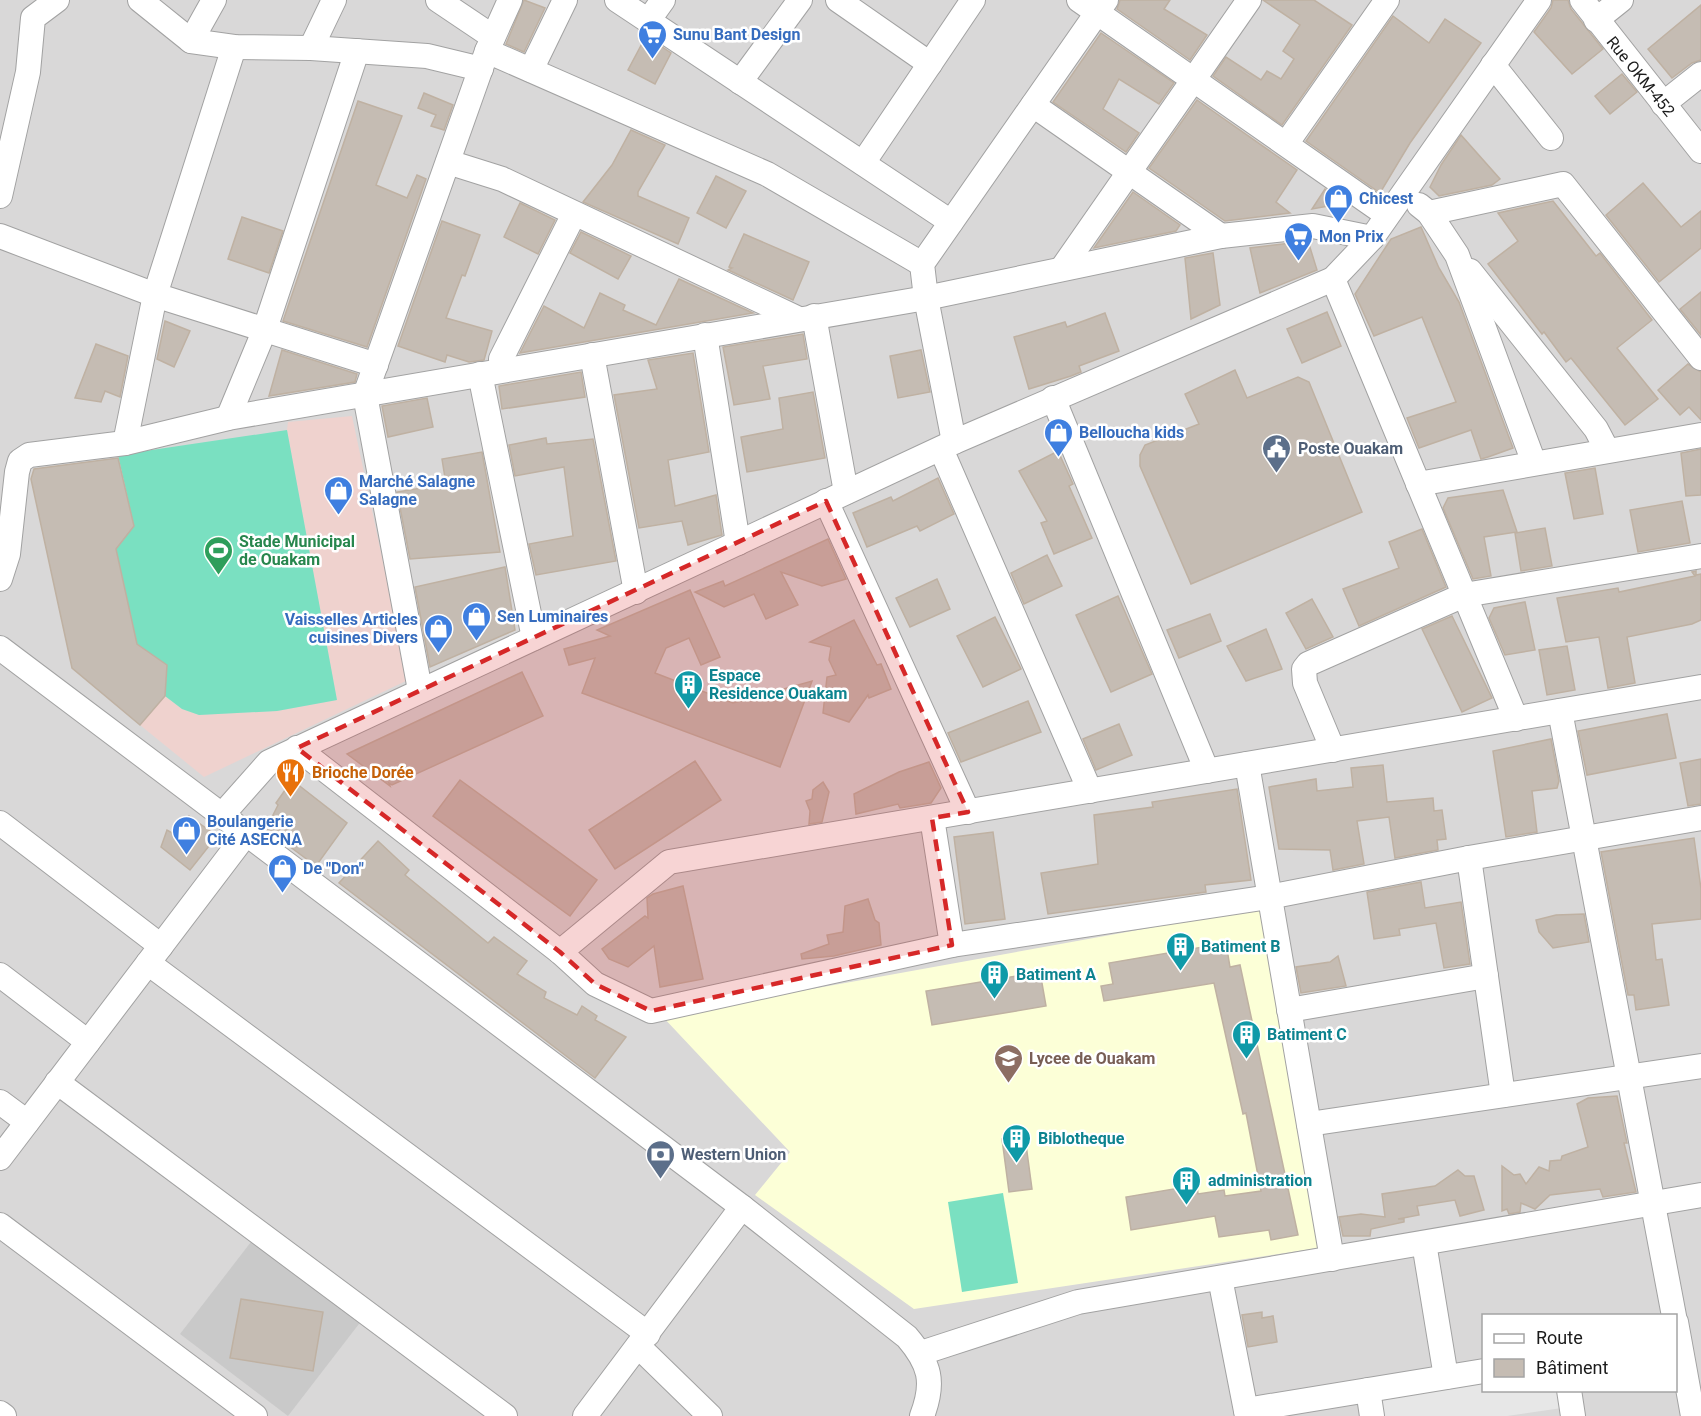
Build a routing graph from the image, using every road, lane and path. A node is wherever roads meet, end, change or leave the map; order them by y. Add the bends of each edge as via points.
1 (57, 0) edge
2 (140, 0) edge
3 (214, 0) edge
4 (334, 0) edge
5 (438, 0) edge
6 (510, 0) edge
7 (565, 0) edge
8 (617, 0) edge
9 (663, 0) edge
10 (800, 0) edge
11 (838, 0) edge
12 (973, 0) edge
13 (1249, 0) edge
14 (1387, 0) edge
15 (1539, 0) edge
16 (1582, 0) edge
17 (1621, 0) edge
18 (1094, 4) edge
19 (1596, 20) junction
20 (648, 21) junction
21 (191, 41) junction
22 (234, 47) junction
23 (311, 48) junction
24 (357, 51) junction
25 (487, 52) junction
26 (930, 64) junction
27 (1492, 65) junction
28 (531, 70) junction
29 (1701, 74) edge
30 (1194, 80) junction
31 (740, 82) junction
32 (1663, 104) junction
33 (1033, 105) junction
34 (9, 120) edge
35 (1551, 138) dead end
36 (1286, 144) junction
37 (1701, 151) edge
38 (448, 162) junction
39 (863, 163) junction
40 (1130, 172) junction
41 (1403, 193) junction
42 (0, 196) edge
43 (1430, 213) junction
44 (574, 214) junction
45 (1387, 215) junction
46 (951, 222) junction
47 (0, 236) edge
48 (1221, 236) junction
49 (1372, 238) junction
50 (1457, 255) junction
51 (922, 264) junction
52 (1064, 267) junction
53 (1334, 279) junction
54 (155, 295) junction
55 (926, 298) junction
56 (807, 318) junction
57 (265, 328) junction
58 (705, 335) junction
59 (592, 355) junction
60 (1701, 358) edge
61 (376, 366) junction
62 (504, 370) junction
63 (480, 374) junction
64 (365, 395) junction
65 (1053, 398) junction
66 (228, 418) junction
67 (1701, 435) edge
68 (125, 443) junction
69 (948, 446) junction
70 (1606, 450) junction
71 (1534, 463) junction
72 (1418, 484) junction
73 (836, 496) junction
74 (738, 543) junction
75 (4, 552) edge
76 (1701, 556) edge
77 (0, 579) edge
78 (636, 592) junction
79 (1464, 595) junction
80 (534, 638) junction
81 (0, 648) edge
82 (1701, 687) edge
83 (420, 690) junction
84 (1560, 711) junction
85 (1516, 719) junction
86 (297, 748) junction
87 (1333, 750) junction
88 (1246, 765) junction
89 (1208, 771) junction
90 (1090, 791) junction
91 (968, 812) junction
92 (222, 815) junction
93 (932, 818) junction
94 (1701, 821) edge
95 (0, 823) edge
96 (246, 834) junction
97 (1584, 837) junction
98 (1469, 858) junction
99 (1269, 897) junction
100 (952, 945) junction
101 (561, 952) junction
102 (155, 954) junction
103 (0, 975) edge
104 (1486, 976) junction
105 (1289, 1010) junction
106 (88, 1042) junction
107 (1701, 1066) edge
108 (1629, 1076) junction
109 (57, 1082) junction
110 (1503, 1095) junction
111 (0, 1102) edge
112 (27, 1122) junction
113 (1309, 1124) junction
114 (0, 1158) edge
115 (1701, 1196) edge
116 (1653, 1204) junction
117 (742, 1207) junction
118 (0, 1225) edge
119 (1424, 1243) junction
120 (1332, 1259) junction
121 (1220, 1278) junction
122 (1673, 1314) edge
123 (1677, 1334) edge
124 (643, 1340) junction
125 (921, 1353) junction
126 (1482, 1371) edge
127 (1446, 1377) junction
128 (1368, 1390) junction
129 (1569, 1392) edge
130 (0, 1413) edge
131 (1246, 1413) edge
132 (4, 1416) edge
133 (255, 1416) edge
134 (505, 1416) edge
135 (585, 1416) edge
136 (710, 1416) edge
137 (922, 1416) edge
138 (1372, 1416) edge
139 (1573, 1416) edge
140 (1693, 1416) edge

1 - 34 street via 33,18 28,72
2 - 21 street
3 - 21 street
4 - 23 street
5 - 25 street
6 - 25 street
7 - 28 street
8 - 20 street
9 - 20 street
10 - 31 street
11 - 26 street
12 - 26 street
13 - 30 street
14 - 36 street
15 - 27 street
16 - 19 street, Rue OKM-452
17 - 19 street
18 - 30 street
18 - 33 street
19 - 32 street, Rue OKM-452
20 - 31 street
21 - 22 street
22 - 23 street
22 - 54 street
23 - 24 street
24 - 25 street via 427,56
24 - 57 street
25 - 28 street
25 - 38 street
26 - 39 street
27 - 35 street
27 - 41 street
28 - 51 street via 767,174
29 - 32 street
30 - 36 street
30 - 40 street
31 - 39 street
32 - 37 street, Rue OKM-452
33 - 40 street
33 - 46 street
34 - 42 street
36 - 45 street
38 - 44 street via 502,179
38 - 61 street
39 - 46 street
40 - 48 street
40 - 52 street
41 - 43 street
41 - 45 street
43 - 50 street
43 - 60 street via 1563,184
44 - 56 street
44 - 62 street via 501,359
45 - 49 street
46 - 51 street
47 - 54 street
48 - 49 street via 1313,226
48 - 52 street
49 - 53 street
50 - 70 street via 1596,429
50 - 71 street
51 - 55 street
52 - 55 street
53 - 65 street
53 - 72 street
54 - 57 street
54 - 68 street
55 - 56 street
55 - 69 street
56 - 58 street
56 - 73 street
57 - 61 street
57 - 66 street
58 - 59 street
58 - 74 street
59 - 62 street
59 - 78 street
61 - 64 street
62 - 63 street
63 - 64 street
63 - 80 street
64 - 66 street
64 - 83 street
65 - 69 street
65 - 89 street
66 - 68 street
67 - 70 street
68 - 75 street via 29,455 20,461
69 - 73 street
69 - 90 street
70 - 71 street
71 - 72 street
72 - 79 street
73 - 74 street
73 - 91 street
74 - 78 street
75 - 77 street
76 - 79 street
78 - 80 street
79 - 85 street
79 - 87 street via 1308,664 1304,669 1305,683
80 - 83 street
81 - 92 street
82 - 84 street
83 - 86 street
84 - 85 street
84 - 97 street
85 - 87 street
86 - 92 street via 269,762
86 - 101 street
87 - 88 street
88 - 89 street
88 - 99 street
89 - 90 street
90 - 91 street
91 - 93 street
92 - 96 street
93 - 100 street
93 - 101 street via 669,862
94 - 97 street
95 - 102 street
96 - 102 street
96 - 117 street
97 - 98 street
97 - 108 street
98 - 99 street
98 - 104 street
99 - 100 street
99 - 105 street
100 - 101 street via 651,1011 595,984
102 - 106 street
102 - 124 street
103 - 106 street
104 - 105 street
104 - 110 street
105 - 113 street
106 - 109 street
107 - 108 street
108 - 110 street
108 - 116 street
109 - 112 street
109 - 134 street
110 - 113 street
111 - 112 street
112 - 114 street
113 - 120 street
115 - 116 street
116 - 119 street
116 - 122 street
117 - 124 street
117 - 125 street via 907,1337
118 - 133 street
119 - 120 street
119 - 127 street
120 - 121 street
121 - 125 street via 1078,1302
121 - 131 street
123 - 140 street
124 - 135 street
124 - 136 street
125 - 137 street via 929,1373 930,1395
126 - 127 street
127 - 128 street
128 - 131 street
128 - 138 street
129 - 139 street
130 - 132 street

